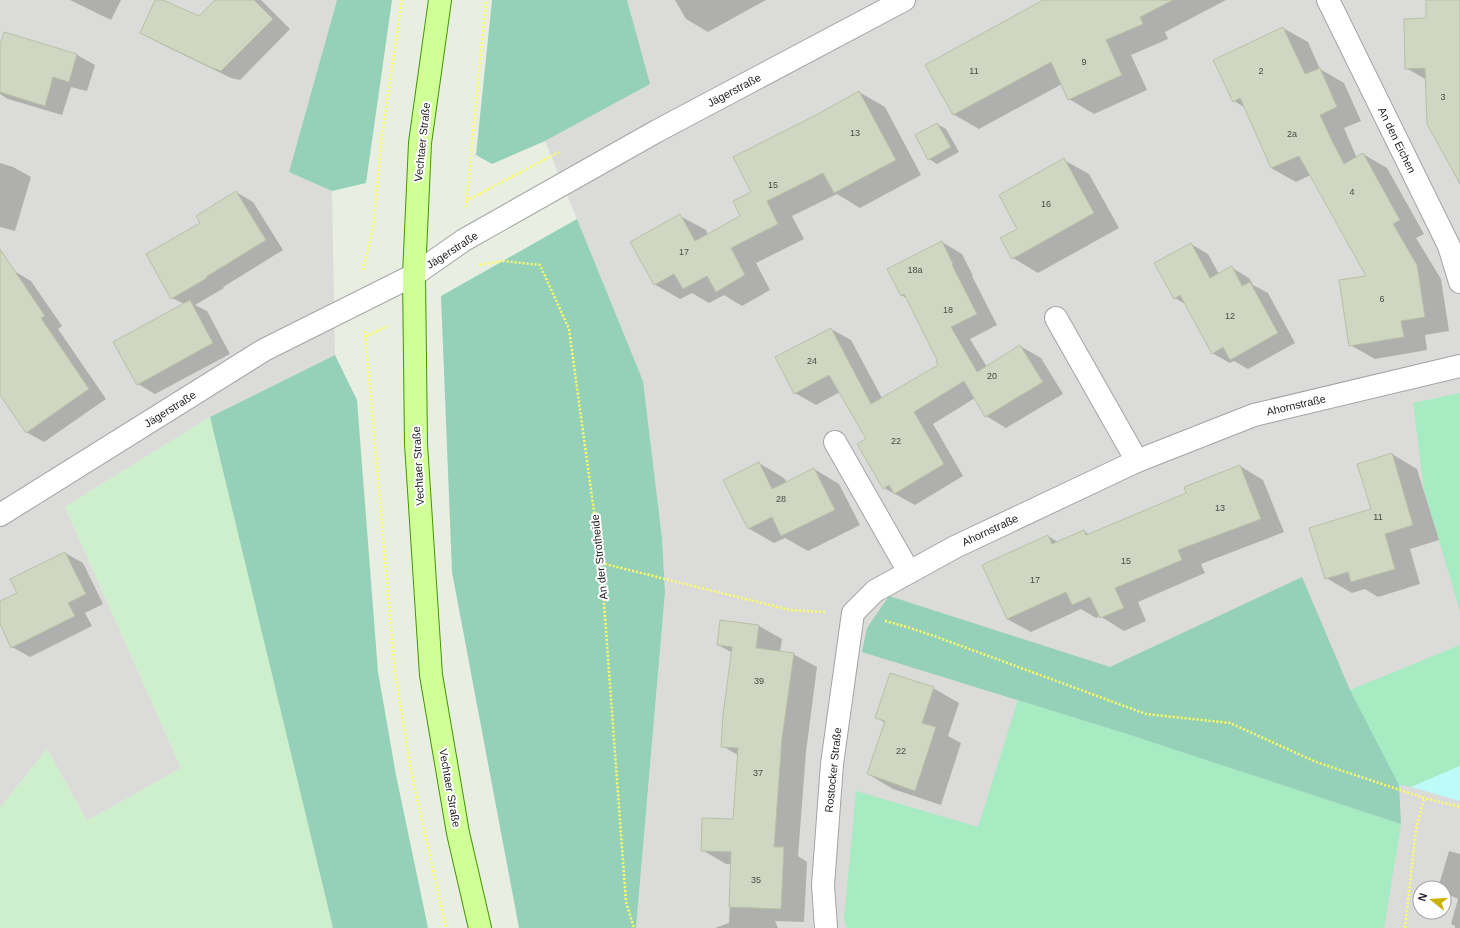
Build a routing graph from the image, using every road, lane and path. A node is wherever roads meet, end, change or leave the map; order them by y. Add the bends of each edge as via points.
1 (402, 0) edge
2 (440, 0) edge
3 (486, 0) edge
4 (904, 0) edge
5 (1328, 0) edge
6 (464, 240) junction
7 (476, 266) dead end
8 (414, 275) junction
9 (1460, 282) edge
10 (362, 301) junction
11 (1056, 318) dead end
12 (1460, 366) edge
13 (835, 442) dead end
14 (1137, 460) junction
15 (2, 509) edge
16 (601, 563) junction
17 (909, 572) junction
18 (853, 613) junction
19 (1424, 798) junction
20 (1460, 807) edge
21 (446, 928) edge
22 (480, 928) edge
23 (634, 928) edge
24 (826, 928) edge
25 (1405, 928) edge

1 - 10 path via 381,143 374,221 364,264
2 - 8 main road, Vechtaer Straße via 420,143
3 - 6 path
4 - 6 street, Jägerstraße via 656,131
5 - 9 street, An den Eichen via 1449,246
6 - 8 street, Jägerstraße
7 - 16 path, An der Strotheide via 504,260 540,265 569,328
8 - 10 street, Jägerstraße
8 - 22 main road, Vechtaer Straße via 416,444 431,675 458,832
10 - 15 street, Jägerstraße via 264,350
10 - 21 path via 395,672 411,771
11 - 14 street
12 - 14 street, Ahornstraße via 1254,415
13 - 17 street
14 - 17 street, Ahornstraße via 955,546
16 - 18 path via 790,610
16 - 23 path, An der Strotheide via 626,902
17 - 18 street, Ahornstraße via 875,591
18 - 19 path via 907,627 1146,714 1230,723 1316,762
18 - 24 street, Rostocker Straße via 832,764 823,885
19 - 20 path
19 - 25 path via 1416,829

